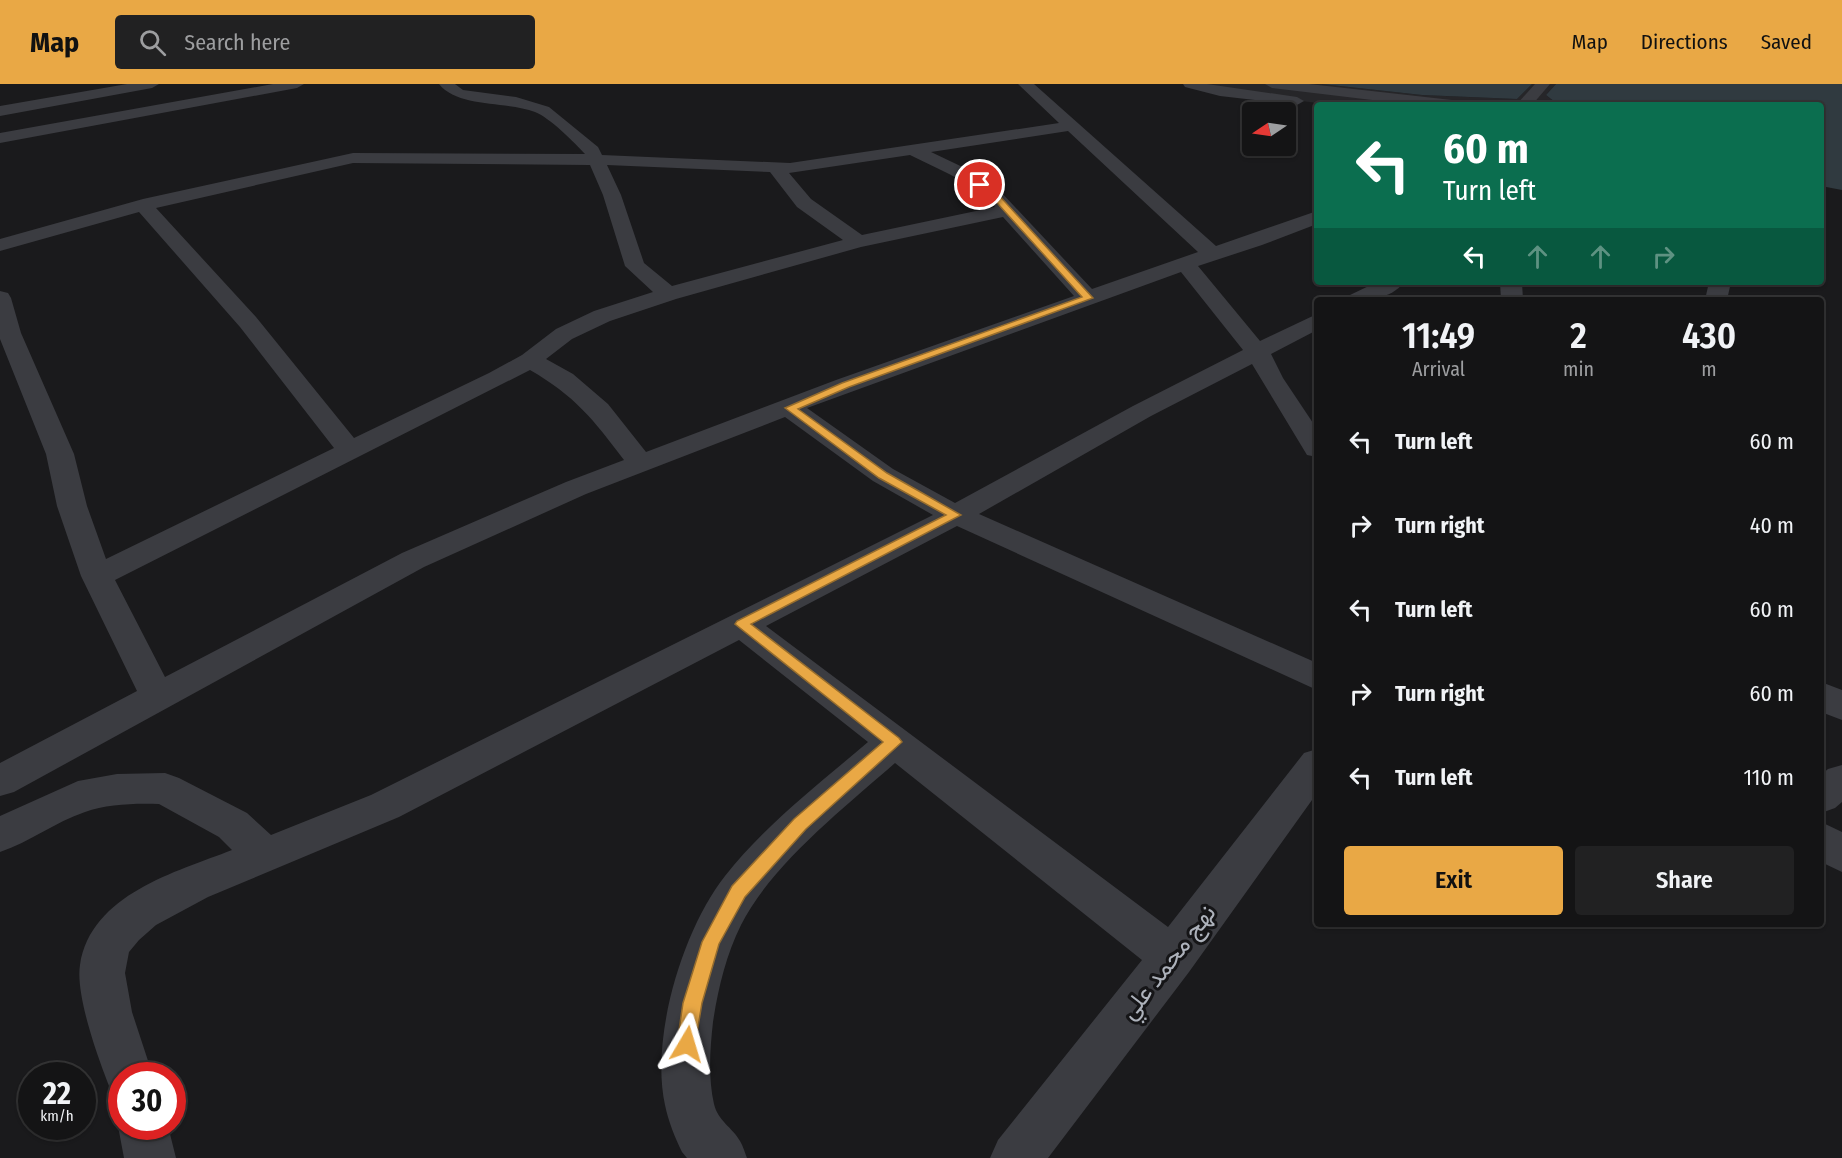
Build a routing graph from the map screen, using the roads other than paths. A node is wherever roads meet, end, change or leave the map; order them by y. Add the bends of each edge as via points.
1 (152, 84) edge
2 (197, 84) edge
3 (297, 84) edge
4 (446, 84) edge
5 (1025, 84) edge
6 (1190, 84) edge
7 (1272, 84) edge
8 (1543, 84) edge
9 (213, 99) junction
10 (1426, 102) edge
11 (1527, 102) edge
12 (1314, 104) edge
13 (0, 111) edge
14 (1072, 126) junction
15 (0, 138) edge
16 (914, 150) junction
17 (597, 161) junction
18 (776, 168) junction
19 (143, 205) junction
20 (1008, 210) junction
21 (1314, 218) edge
22 (858, 242) junction
23 (0, 245) edge
24 (1212, 254) junction
25 (1185, 264) junction
26 (1387, 285) edge
27 (668, 294) junction
28 (1364, 297) edge
29 (0, 298) edge
30 (1088, 298) junction
31 (1314, 323) edge
32 (1258, 352) junction
33 (530, 360) junction
34 (790, 408) junction
35 (1314, 444) edge
36 (350, 451) junction
37 (641, 464) junction
38 (955, 515) junction
39 (97, 576) junction
40 (741, 624) junction
41 (1314, 676) edge
42 (158, 697) junction
43 (1824, 697) edge
44 (1842, 706) edge
45 (894, 742) junction
46 (1314, 768) edge
47 (1842, 780) edge
48 (0, 782) edge
49 (1824, 795) edge
50 (0, 835) edge
51 (1824, 841) edge
52 (265, 855) junction
53 (1842, 855) edge
54 (1173, 957) junction
55 (125, 1062) edge
56 (146, 1140) edge
57 (150, 1158) edge
58 (721, 1158) edge
59 (1016, 1158) edge

1 - 13 street
2 - 9 street
3 - 9 street
4 - 17 street via 459,94 516,101 544,110 592,151
5 - 14 street
6 - 12 street via 1220,92
7 - 10 street
8 - 11 street
9 - 15 street
14 - 16 street
14 - 24 street
16 - 18 street
16 - 20 street via 967,176
17 - 18 street
17 - 19 street via 353,158
17 - 27 street via 635,266
18 - 22 street via 804,203
19 - 23 street
19 - 36 street via 248,322
20 - 22 street
20 - 30 street
21 - 24 street
22 - 27 street
24 - 25 street
25 - 30 street
25 - 32 street
26 - 28 street
27 - 33 street via 602,316 564,334
29 - 39 street via 9,333 60,454 72,506
30 - 34 street
31 - 32 street
32 - 35 street
32 - 38 street
33 - 36 street
33 - 37 street via 564,379 599,410
34 - 37 street
34 - 38 street via 883,475
36 - 39 street
37 - 42 street via 576,488 413,560
38 - 40 street
38 - 41 street
39 - 42 street
40 - 45 street
40 - 52 street via 385,806
42 - 48 street
43 - 44 street
45 - 54 street
45 - 58 street via 800,824 738,891 711,942 692,1003 687,1096 698,1130
46 - 54 street, نهج محمد علي
47 - 49 street
50 - 52 street via 78,797 109,791 165,789 233,825
51 - 53 street
52 - 55 street via 143,910 114,937 102,971
54 - 59 street, نهج محمد علي
56 - 57 street

